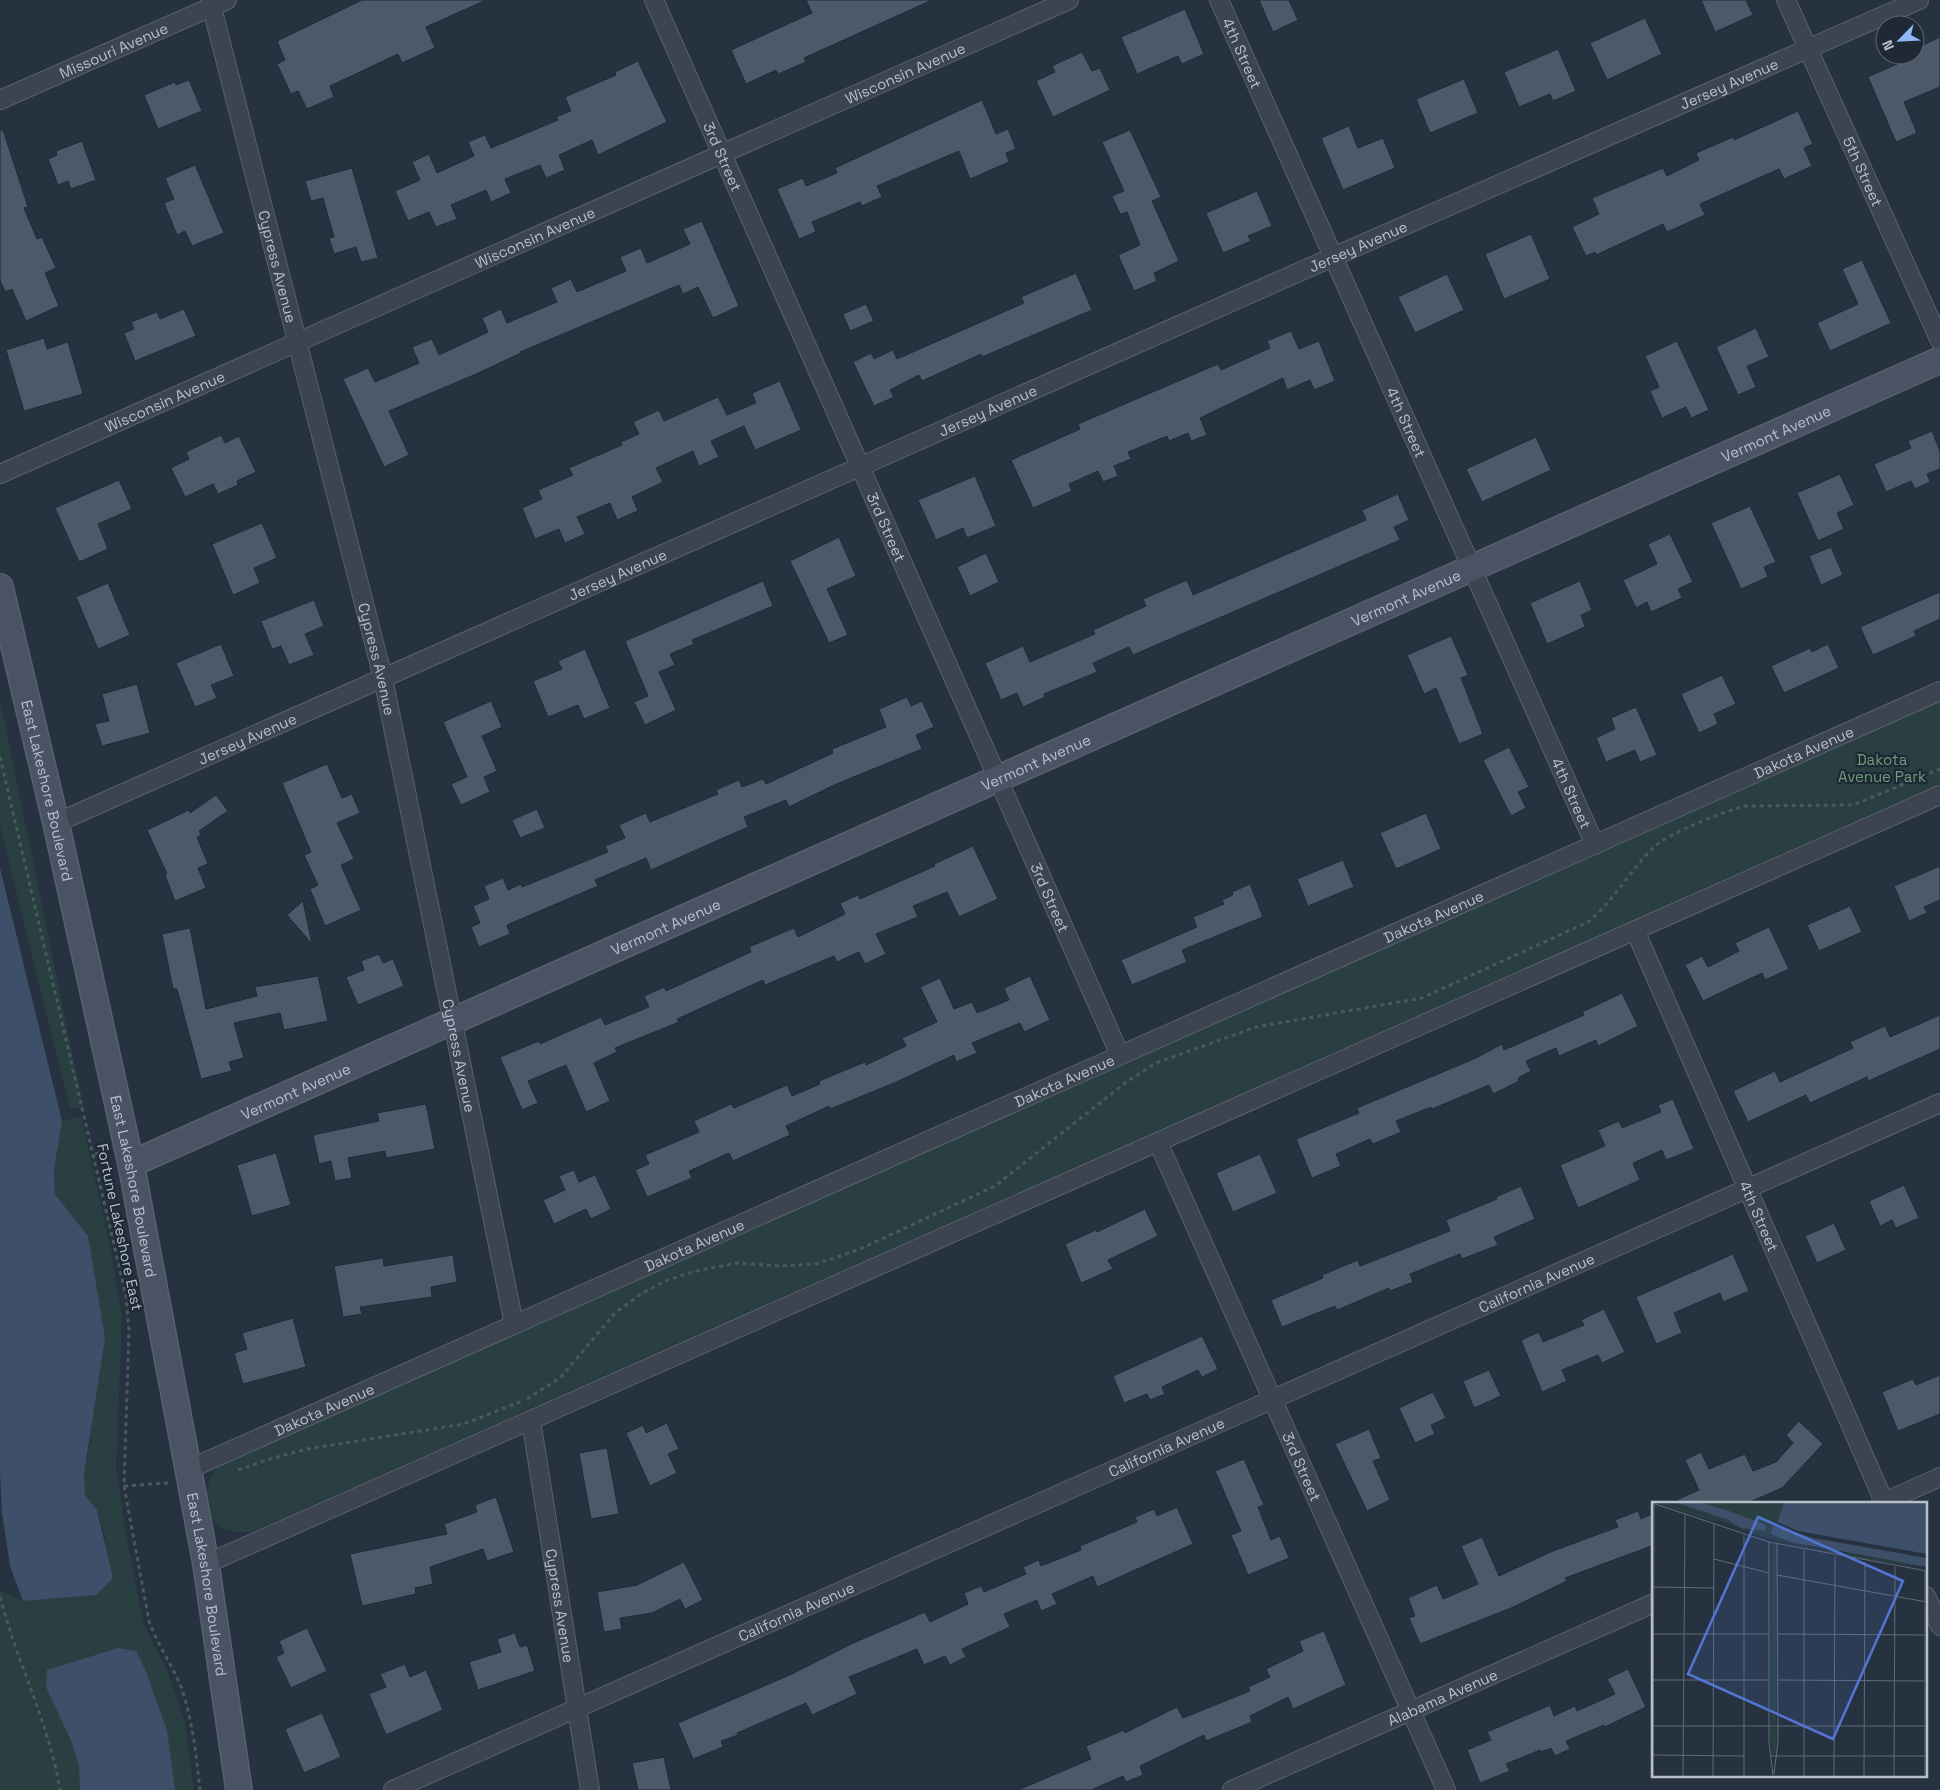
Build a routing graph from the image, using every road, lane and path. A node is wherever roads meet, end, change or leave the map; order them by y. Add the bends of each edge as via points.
1 (654, 0) edge
2 (1069, 0) edge
3 (1219, 0) edge
4 (1786, 0) edge
5 (1920, 0) edge
6 (216, 2) edge
7 (1807, 50) junction
8 (0, 100) edge
9 (722, 154) junction
10 (1333, 257) junction
11 (1940, 341) edge
12 (299, 342) junction
13 (1940, 360) edge
14 (861, 466) junction
15 (0, 474) edge
16 (1471, 568) junction
17 (0, 586) edge
18 (383, 678) junction
19 (1940, 691) edge
20 (0, 757) edge
21 (1940, 769) edge
22 (999, 779) junction
23 (1940, 794) edge
24 (56, 823) junction
25 (1594, 845) junction
26 (1635, 930) junction
27 (453, 1020) junction
28 (1120, 1055) junction
29 (1940, 1103) edge
30 (1158, 1142) junction
31 (131, 1164) junction
32 (1748, 1188) junction
33 (514, 1324) junction
34 (1271, 1400) junction
35 (531, 1420) junction
36 (234, 1472) dead end
37 (188, 1476) junction
38 (1940, 1477) edge
39 (124, 1486) junction
40 (1883, 1502) edge
41 (1885, 1502) edge
42 (206, 1564) junction
43 (0, 1597) edge
44 (1928, 1600) edge
45 (1652, 1605) edge
46 (1940, 1626) edge
47 (577, 1708) junction
48 (1411, 1711) junction
49 (60, 1790) edge
50 (200, 1790) edge
51 (238, 1790) edge
52 (392, 1790) edge
53 (590, 1790) edge
54 (1232, 1790) edge
55 (1446, 1790) edge

1 - 9 street, 3rd Street
2 - 9 street, Wisconsin Avenue
3 - 10 street, 4th Street
4 - 7 street, 5th Street
5 - 7 street, Jersey Avenue
6 - 8 street, Missouri Avenue
6 - 12 street, Cypress Avenue
7 - 10 street, Jersey Avenue
7 - 11 street, 5th Street
9 - 12 street, Wisconsin Avenue
9 - 14 street, 3rd Street
10 - 14 street, Jersey Avenue
10 - 16 street, 4th Street
12 - 15 street, Wisconsin Avenue
12 - 18 street, Cypress Avenue
13 - 16 street, Vermont Avenue
14 - 18 street, Jersey Avenue
14 - 22 street, 3rd Street
16 - 22 street, Vermont Avenue
16 - 25 street, 4th Street
17 - 24 street, East Lakeshore Boulevard
18 - 24 street, Jersey Avenue
18 - 27 street, Cypress Avenue
19 - 25 street, Dakota Avenue
20 - 39 path, Fortune Lakeshore East via 126,1296 129,1330
21 - 36 path via 1853,805 1734,808 1655,846 1602,910 1588,922 1422,998 1256,1027 1156,1063 1125,1083 995,1186 858,1250 816,1264 736,1263 665,1281 615,1313 561,1377 528,1398 464,1424 307,1449 270,1458
22 - 27 street, Vermont Avenue
22 - 28 street, 3rd Street
23 - 26 street
24 - 31 street, East Lakeshore Boulevard
25 - 28 street, Dakota Avenue
26 - 30 street
26 - 32 street, 4th Street
27 - 31 street, Vermont Avenue
27 - 33 street, Cypress Avenue
28 - 33 street, Dakota Avenue
29 - 32 street, California Avenue
30 - 34 street, 3rd Street
30 - 35 street
31 - 37 street, East Lakeshore Boulevard
32 - 34 street, California Avenue
32 - 40 street, 4th Street
33 - 37 street, Dakota Avenue
34 - 47 street, California Avenue
34 - 48 street, 3rd Street
35 - 42 street
35 - 47 street, Cypress Avenue
37 - 39 path
37 - 42 street, East Lakeshore Boulevard
38 - 41 street
39 - 50 path, Fortune Lakeshore East via 149,1621 180,1686 193,1727
42 - 51 street, East Lakeshore Boulevard
43 - 49 path via 56,1766
44 - 46 street
45 - 48 street, Alabama Avenue
47 - 52 street, California Avenue
47 - 53 street, Cypress Avenue
48 - 54 street, Alabama Avenue
48 - 55 street, 3rd Street

